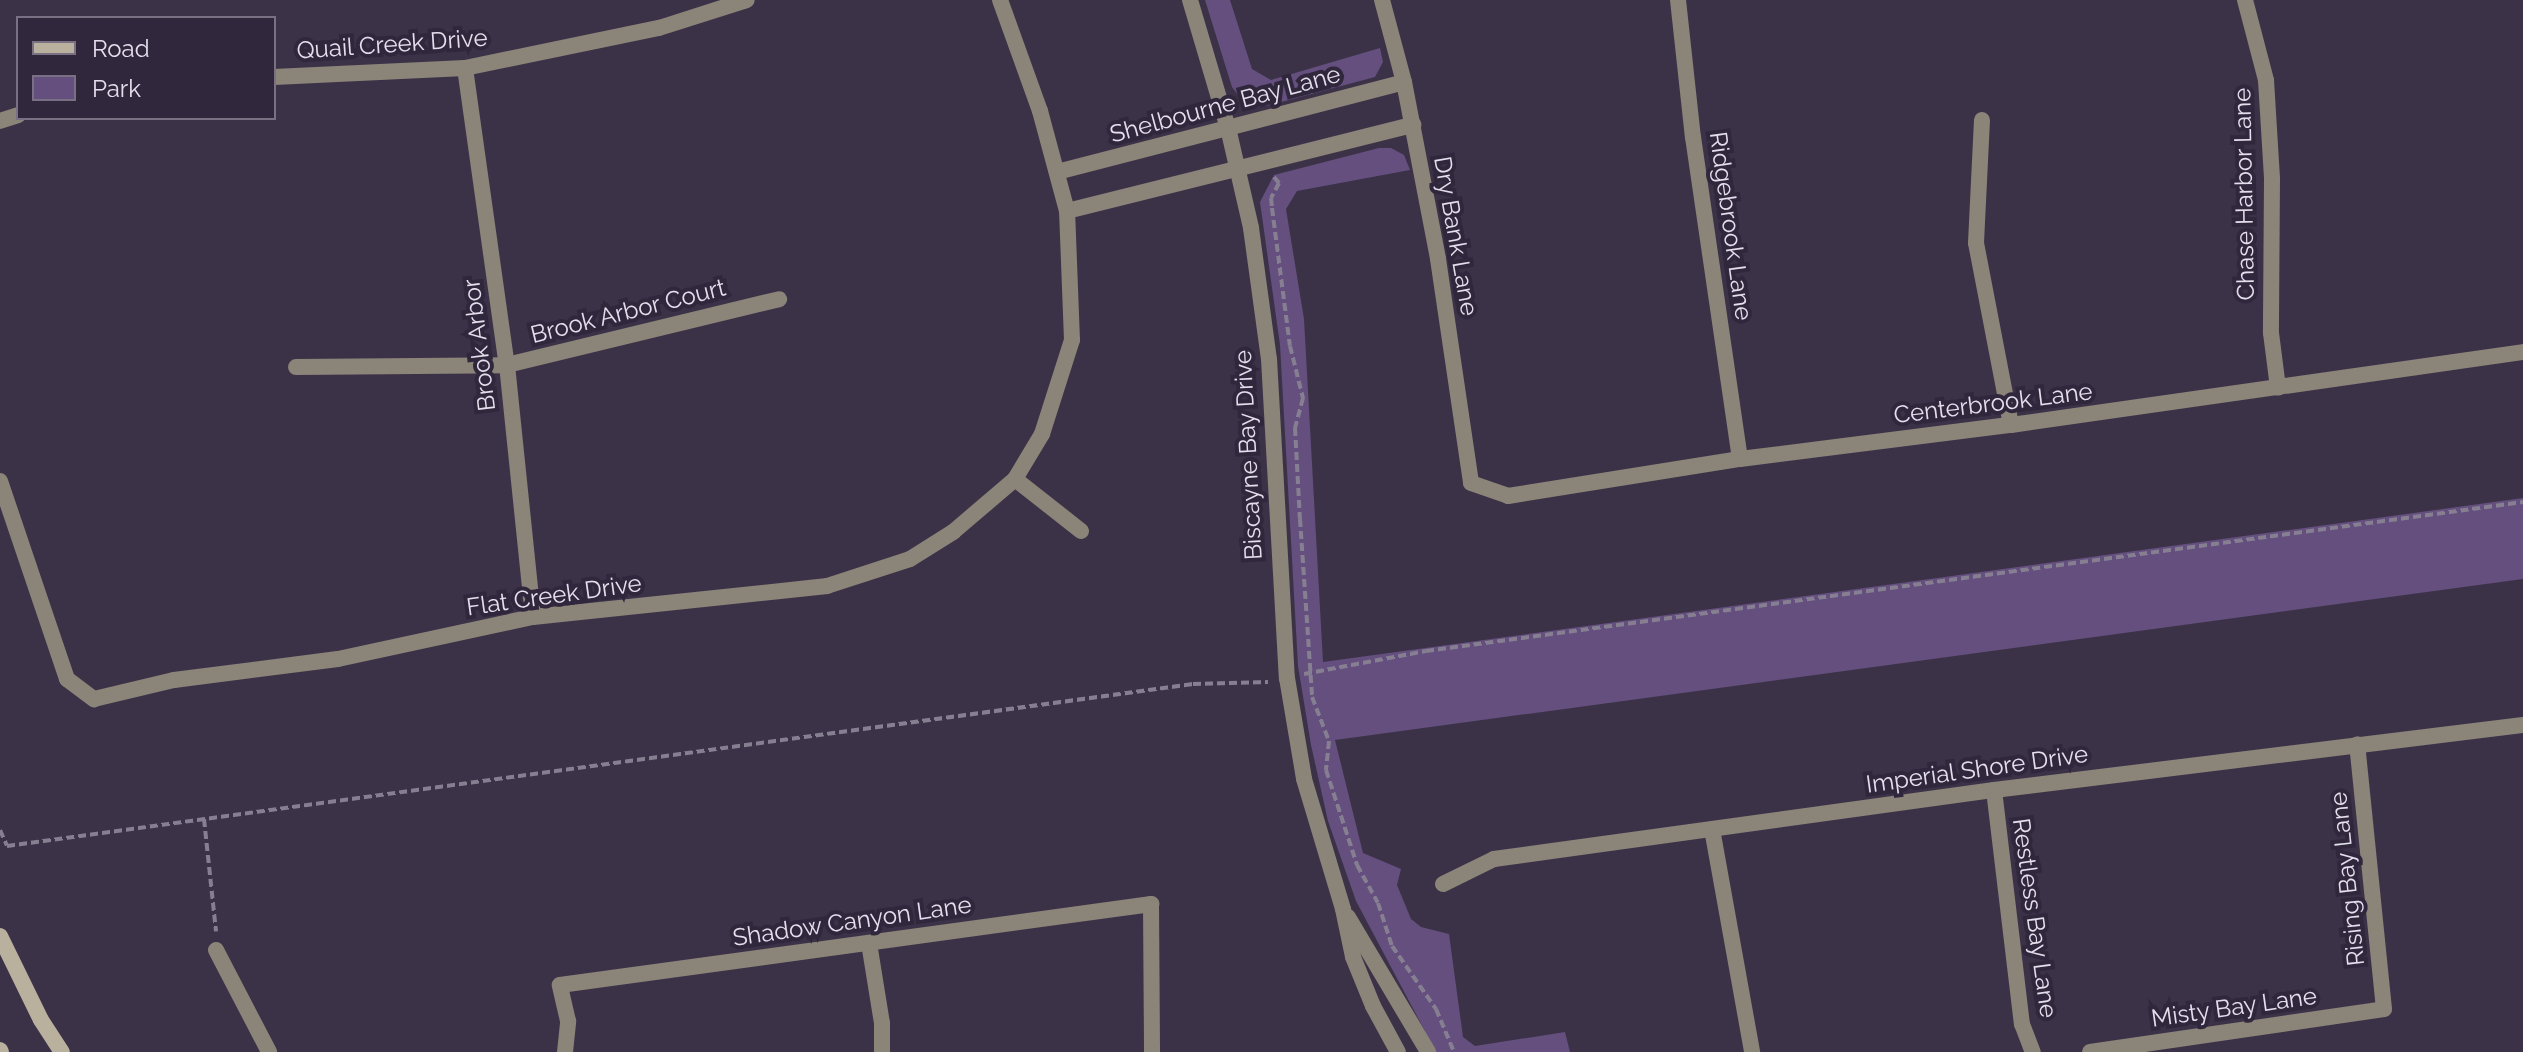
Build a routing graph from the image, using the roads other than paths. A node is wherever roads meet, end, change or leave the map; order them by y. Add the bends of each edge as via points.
1 (747, 0) edge
2 (1000, 0) edge
3 (1190, 0) edge
4 (1382, 0) edge
5 (1678, 0) edge
6 (2245, 0) edge
7 (465, 68) junction
8 (276, 77) edge
9 (1404, 82) junction
10 (1982, 120) dead end
11 (1413, 125) junction
12 (1228, 128) junction
13 (1238, 169) junction
14 (1057, 172) junction
15 (1067, 211) junction
16 (779, 299) dead end
17 (2523, 352) edge
18 (507, 365) junction
19 (296, 367) dead end
20 (2278, 388) junction
21 (2011, 425) junction
22 (1740, 459) junction
23 (1015, 479) junction
24 (0, 481) edge
25 (1471, 483) joint
26 (1081, 531) dead end
27 (533, 617) junction
28 (2523, 725) edge
29 (2357, 744) junction
30 (1994, 790) junction
31 (1712, 829) junction
32 (1443, 884) dead end
33 (1343, 909) junction
34 (0, 936) edge
35 (869, 943) junction
36 (216, 950) road end
37 (2384, 1009) joint
38 (62, 1052) edge
39 (269, 1052) edge
40 (565, 1052) edge
41 (882, 1052) edge
42 (1152, 1052) edge
43 (1398, 1052) edge
44 (1428, 1052) edge
45 (1752, 1052) edge
46 (2033, 1052) edge
47 (2090, 1052) edge

1 - 7 street, Quail Creek Drive via 659,28
2 - 14 street, Flat Creek Drive
3 - 12 street, Biscayne Bay Drive
4 - 9 street, Dry Bank Lane
5 - 22 street, Ridgebrook Lane
6 - 20 street, Chase Harbor Lane via 2266,80 2272,178 2271,333
7 - 8 street, Quail Creek Drive
7 - 18 street, Brook Arbor
9 - 11 street, Dry Bank Lane
9 - 12 street, Shelbourne Bay Lane
10 - 21 street via 1976,243
11 - 13 street
11 - 25 street, Dry Bank Lane
12 - 13 street, Biscayne Bay Drive
12 - 14 street, Shelbourne Bay Lane
13 - 15 street
13 - 33 street, Biscayne Bay Drive via 1269,359 1287,678 1304,779
14 - 15 street, Flat Creek Drive
15 - 23 street, Flat Creek Drive via 1072,340 1042,434
16 - 18 street, Brook Arbor Court
17 - 20 street, Centerbrook Lane
18 - 19 street, Brook Arbor Court
18 - 27 street, Brook Arbor
20 - 21 street, Centerbrook Lane
21 - 22 street, Centerbrook Lane
22 - 25 street, Centerbrook Lane via 1508,496
23 - 26 street
23 - 27 street, Flat Creek Drive via 953,532 910,559 827,586
24 - 27 street, Flat Creek Drive via 67,679 94,699 174,680 338,659
28 - 29 street, Imperial Shore Drive
29 - 30 street, Imperial Shore Drive
29 - 37 street, Rising Bay Lane
30 - 31 street, Imperial Shore Drive
30 - 46 street, Restless Bay Lane via 2022,1024
31 - 32 street, Imperial Shore Drive via 1494,859
31 - 45 street
33 - 43 street, Biscayne Bay Drive via 1353,957
33 - 44 street, Biscayne Bay Drive
34 - 38 main road
35 - 40 street, Shadow Canyon Lane via 560,985 568,1021
35 - 41 street
35 - 42 street, Shadow Canyon Lane via 1151,904
36 - 39 street
37 - 47 street, Misty Bay Lane

